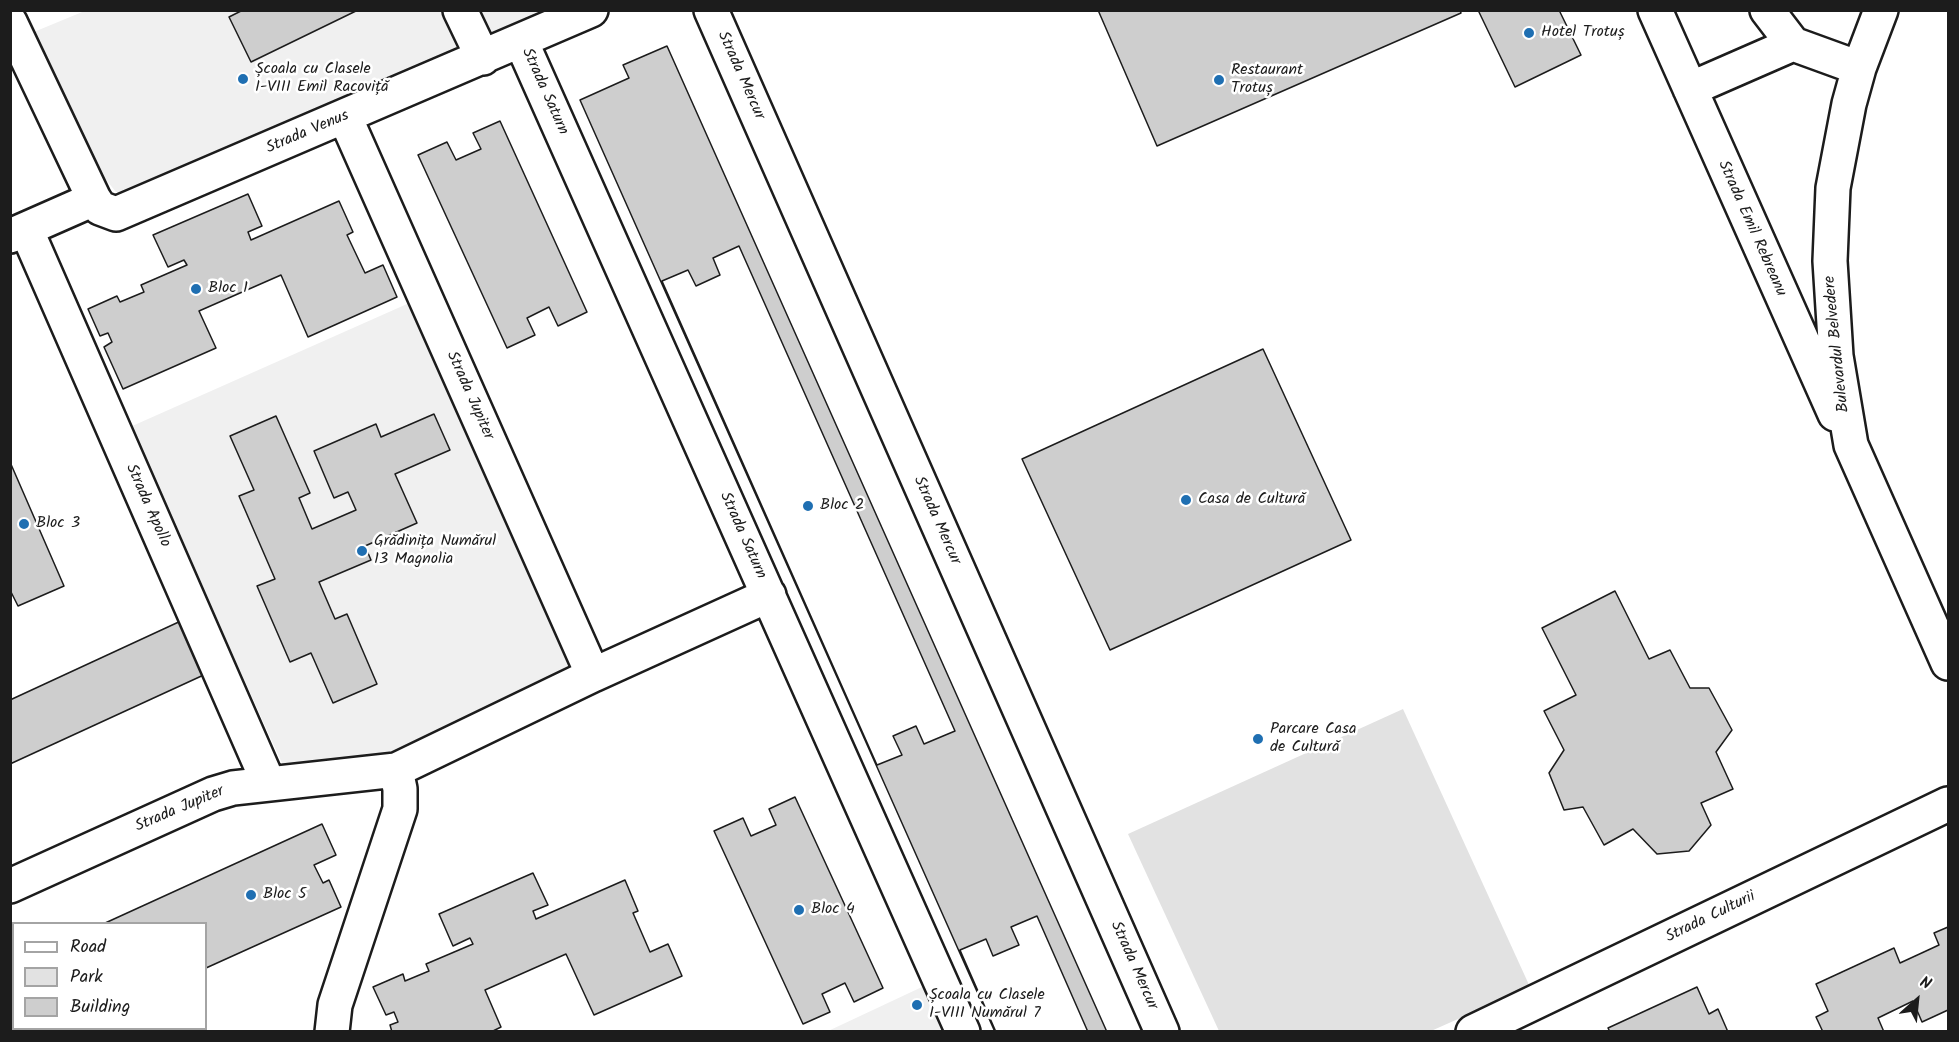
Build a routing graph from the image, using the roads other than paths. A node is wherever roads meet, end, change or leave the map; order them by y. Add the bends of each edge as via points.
1 (460, 10) edge
2 (591, 10) edge
3 (711, 10) edge
4 (1655, 10) edge
5 (1767, 10) edge
6 (1881, 10) edge
7 (10, 22) edge
8 (521, 41) junction
9 (1793, 44) junction
10 (483, 58) junction
11 (1859, 68) junction
12 (1690, 89) junction
13 (345, 117) junction
14 (94, 199) junction
15 (18, 232) edge
16 (1851, 446) junction
17 (768, 595) junction
18 (1948, 663) edge
19 (593, 675) junction
20 (396, 770) junction
21 (268, 782) junction
22 (1948, 804) edge
23 (10, 886) edge
24 (332, 1032) edge
25 (963, 1032) edge
26 (1162, 1032) edge
27 (1473, 1032) edge

1 - 10 street
2 - 8 street, Strada Venus
3 - 26 street, Strada Mercur
4 - 12 street, Strada Emil Rebreanu
5 - 9 street
6 - 11 street, Bulevardul Belvedere
7 - 14 street
8 - 10 street, Strada Venus
8 - 17 street, Strada Saturn
9 - 11 street
9 - 12 street
10 - 13 street, Strada Venus
11 - 16 street, Bulevardul Belvedere via 1836,167 1830,261 1838,378
12 - 16 street, Strada Emil Rebreanu via 1816,376
13 - 14 street, Strada Venus via 121,213 105,211
13 - 19 street, Strada Jupiter
14 - 15 street
15 - 21 street, Strada Apollo
16 - 18 street, Bulevardul Belvedere
17 - 19 street, Strada Jupiter
17 - 25 street, Strada Saturn
19 - 20 street, Strada Jupiter
20 - 21 street, Strada Jupiter
20 - 24 street via 400,809 335,1005
21 - 23 street, Strada Jupiter via 213,794
22 - 27 street, Strada Culturii

